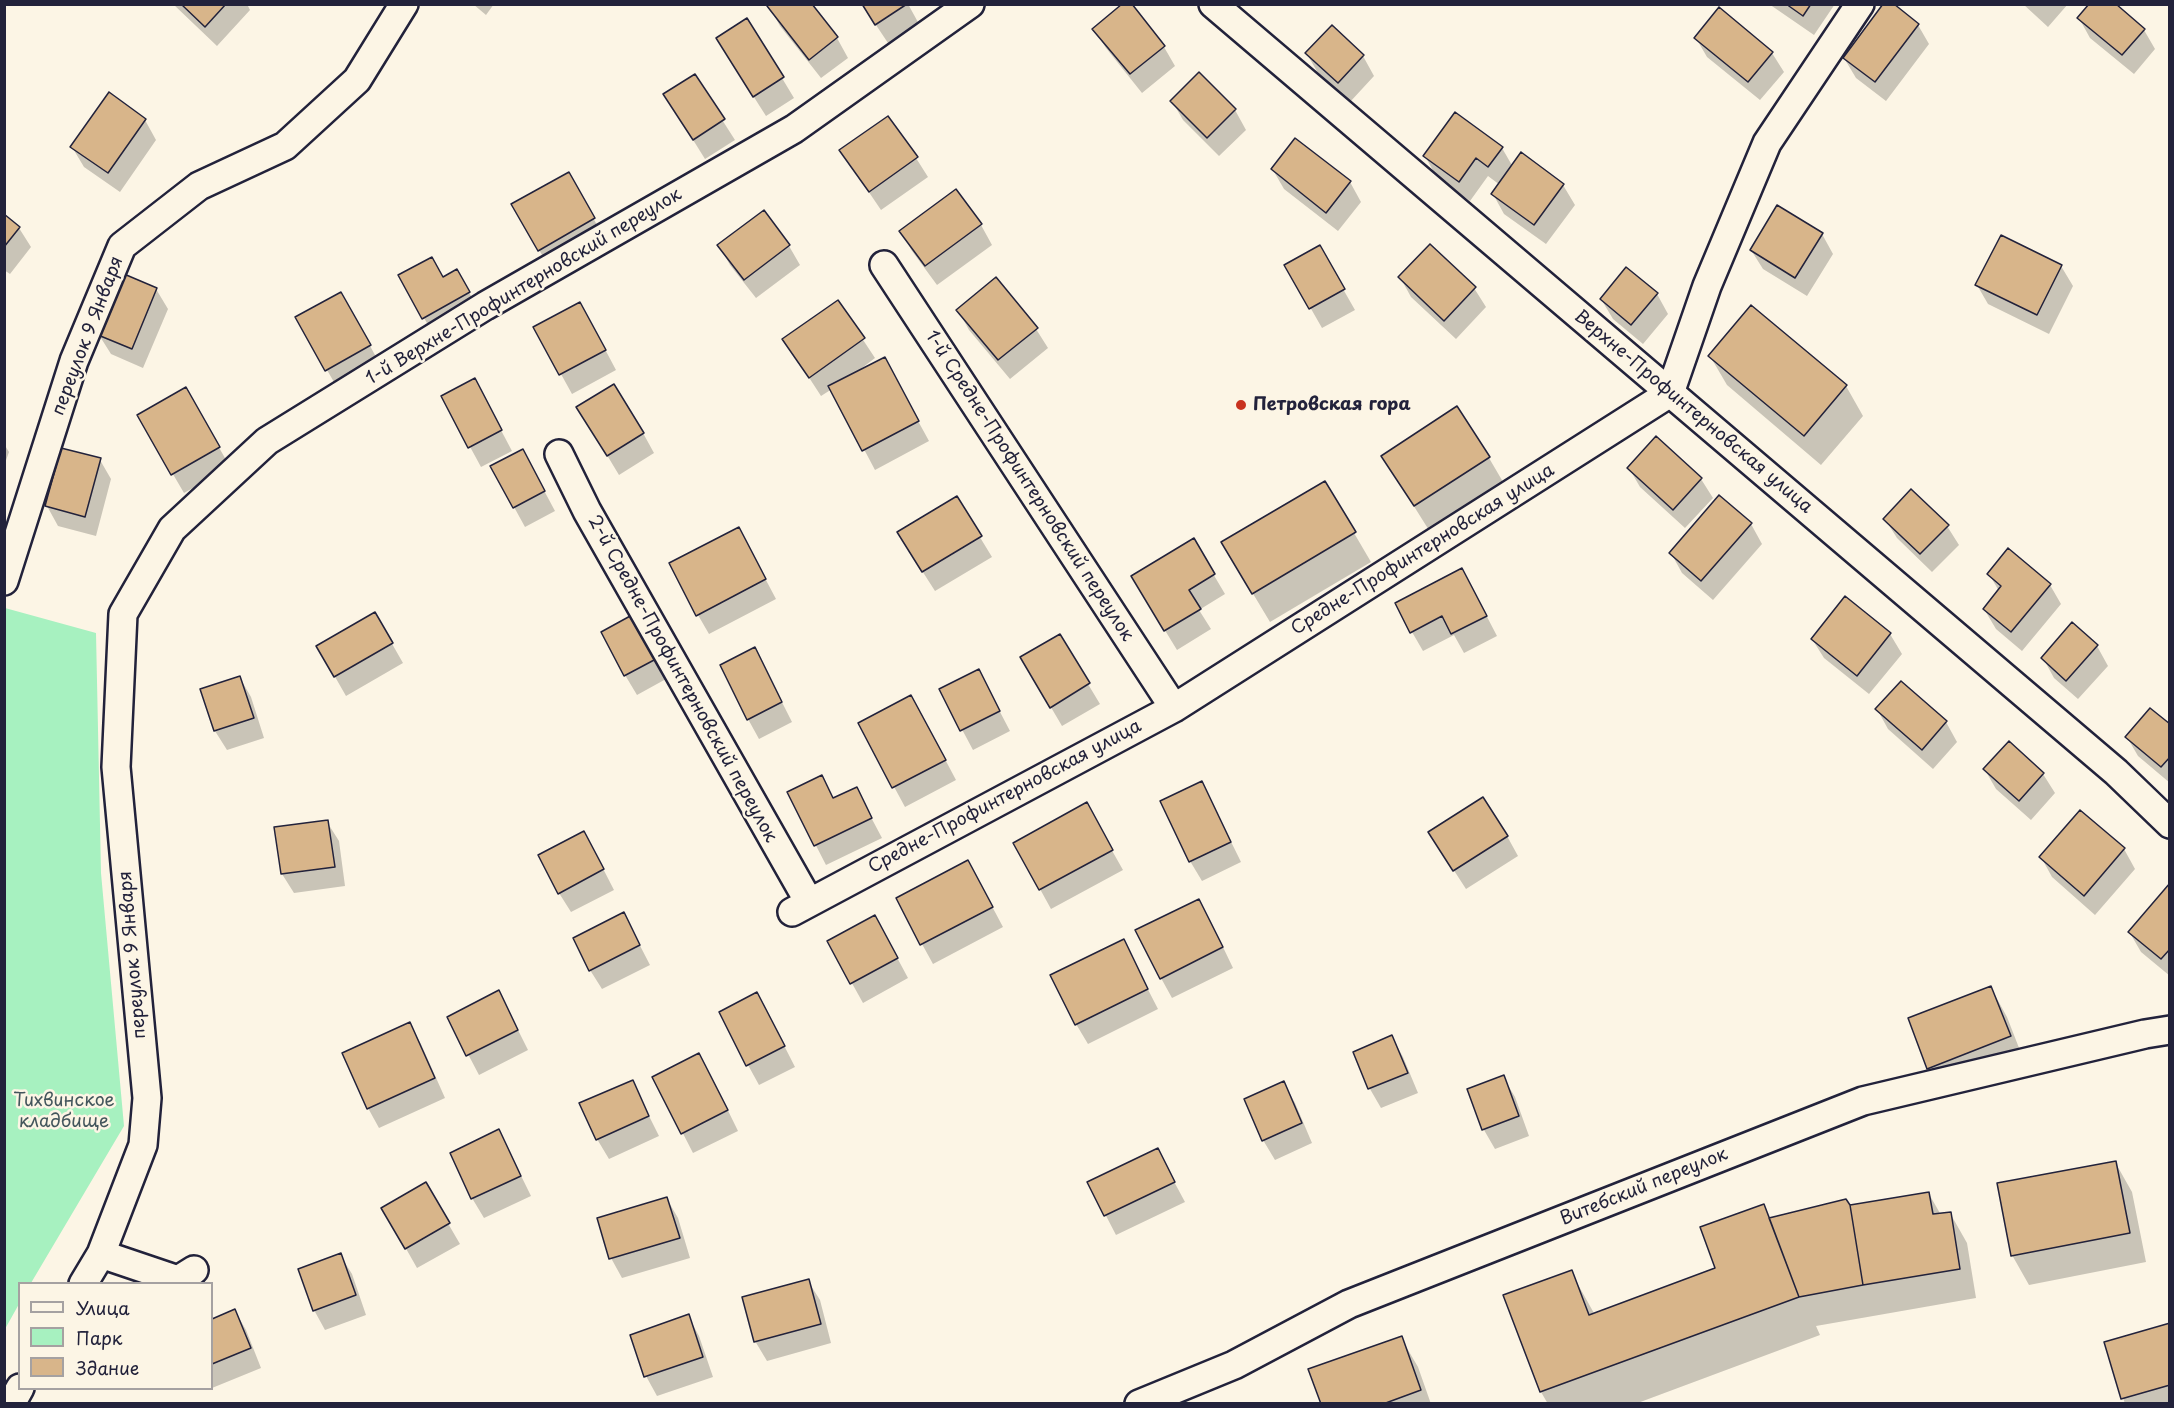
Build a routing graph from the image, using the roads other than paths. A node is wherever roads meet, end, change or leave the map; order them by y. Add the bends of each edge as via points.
1 (404, 4) edge
2 (970, 4) edge
3 (1213, 4) edge
4 (1860, 4) edge
5 (884, 265) dead end
6 (1671, 393) junction
7 (559, 454) dead end
8 (4, 581) edge
9 (123, 614) joint
10 (1174, 708) junction
11 (2169, 824) edge
12 (801, 907) joint
13 (2169, 1030) edge
14 (101, 1254) junction
15 (194, 1270) dead end
16 (84, 1282) edge
17 (19, 1390) edge
18 (11, 1404) edge
19 (1139, 1404) edge

1 - 8 street, переулок 9 Января via 357,80 285,146 199,186 122,246 74,361
2 - 9 street, 1-й Верхне-Профинтерновский переулок via 794,129 485,306 267,441 172,529
3 - 6 street, Верхне-Профинтерновская улица
4 - 6 street via 1767,143 1707,286
5 - 10 street, 1-й Средне-Профинтерновский переулок
6 - 10 street, Средне-Профинтерновская улица
6 - 11 street, Верхне-Профинтерновская улица via 2116,772
7 - 12 street, 2-й Средне-Профинтерновский переулок
9 - 14 street, переулок 9 Января via 116,767 147,1098 143,1145
10 - 12 street, Средне-Профинтерновская улица
13 - 19 street, Витебский переулок via 1863,1101 1349,1304 1234,1365
14 - 15 street via 178,1281
14 - 16 street, переулок 9 Января
17 - 18 street

